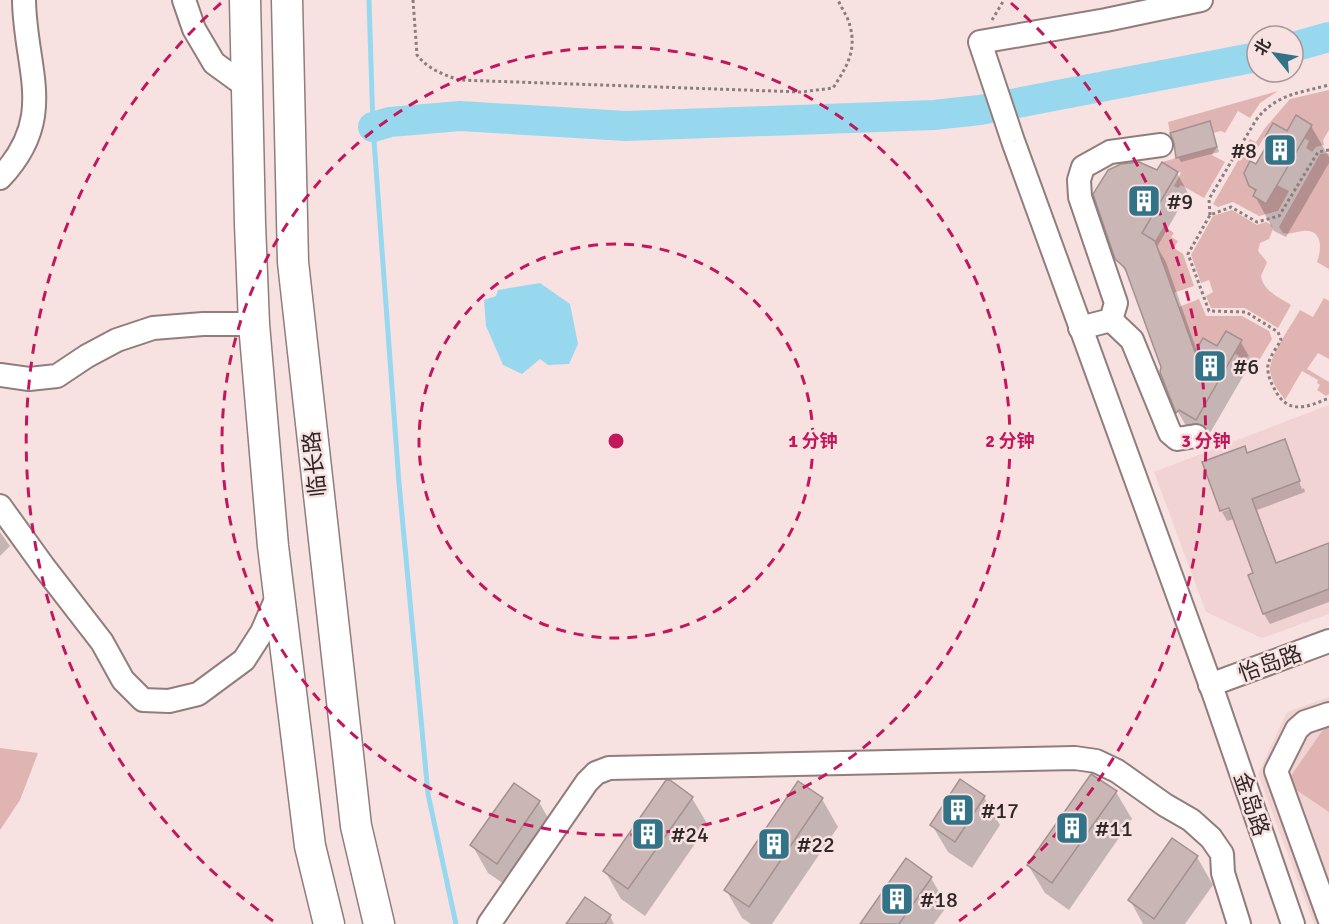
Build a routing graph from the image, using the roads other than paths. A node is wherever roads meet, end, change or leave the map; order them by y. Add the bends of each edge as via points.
1 (24, 0) edge
2 (184, 0) edge
3 (245, 0) edge
4 (286, 0) edge
5 (1201, 0) edge
6 (247, 87) junction
7 (1161, 145) dead end
8 (0, 178) edge
9 (1111, 320) junction
10 (254, 324) junction
11 (1080, 328) junction
12 (0, 375) edge
13 (1196, 436) dead end
14 (0, 506) edge
15 (279, 593) junction
16 (1329, 641) edge
17 (1329, 657) edge
18 (1213, 691) junction
19 (1329, 714) edge
20 (1329, 918) edge
21 (329, 924) edge
22 (379, 924) edge
23 (489, 924) edge
24 (1239, 924) edge
25 (1293, 924) edge

1 - 8 street via 35,102 25,142
2 - 6 street via 194,29 214,63
3 - 6 main road
4 - 22 main road, 临长路 via 293,262 356,826
5 - 11 street, 金岛路 via 980,42
6 - 10 main road
7 - 9 street via 1110,152 1083,167 1078,180 1080,197 1116,303
9 - 11 street
9 - 13 street via 1132,340 1170,434 1177,439
10 - 12 street via 153,327 117,340 57,376 29,379
10 - 15 main road
11 - 18 street, 金岛路
14 - 15 street via 102,642 123,680 143,700 169,701 198,694 244,660
15 - 21 main road via 310,846
16 - 18 street, 怡岛路
17 - 18 street
18 - 25 street, 金岛路
19 - 20 street via 1297,729 1276,771
23 - 24 street via 587,782 609,768 1075,758 1096,761 1117,771 1191,819 1211,838 1222,855 1223,873

